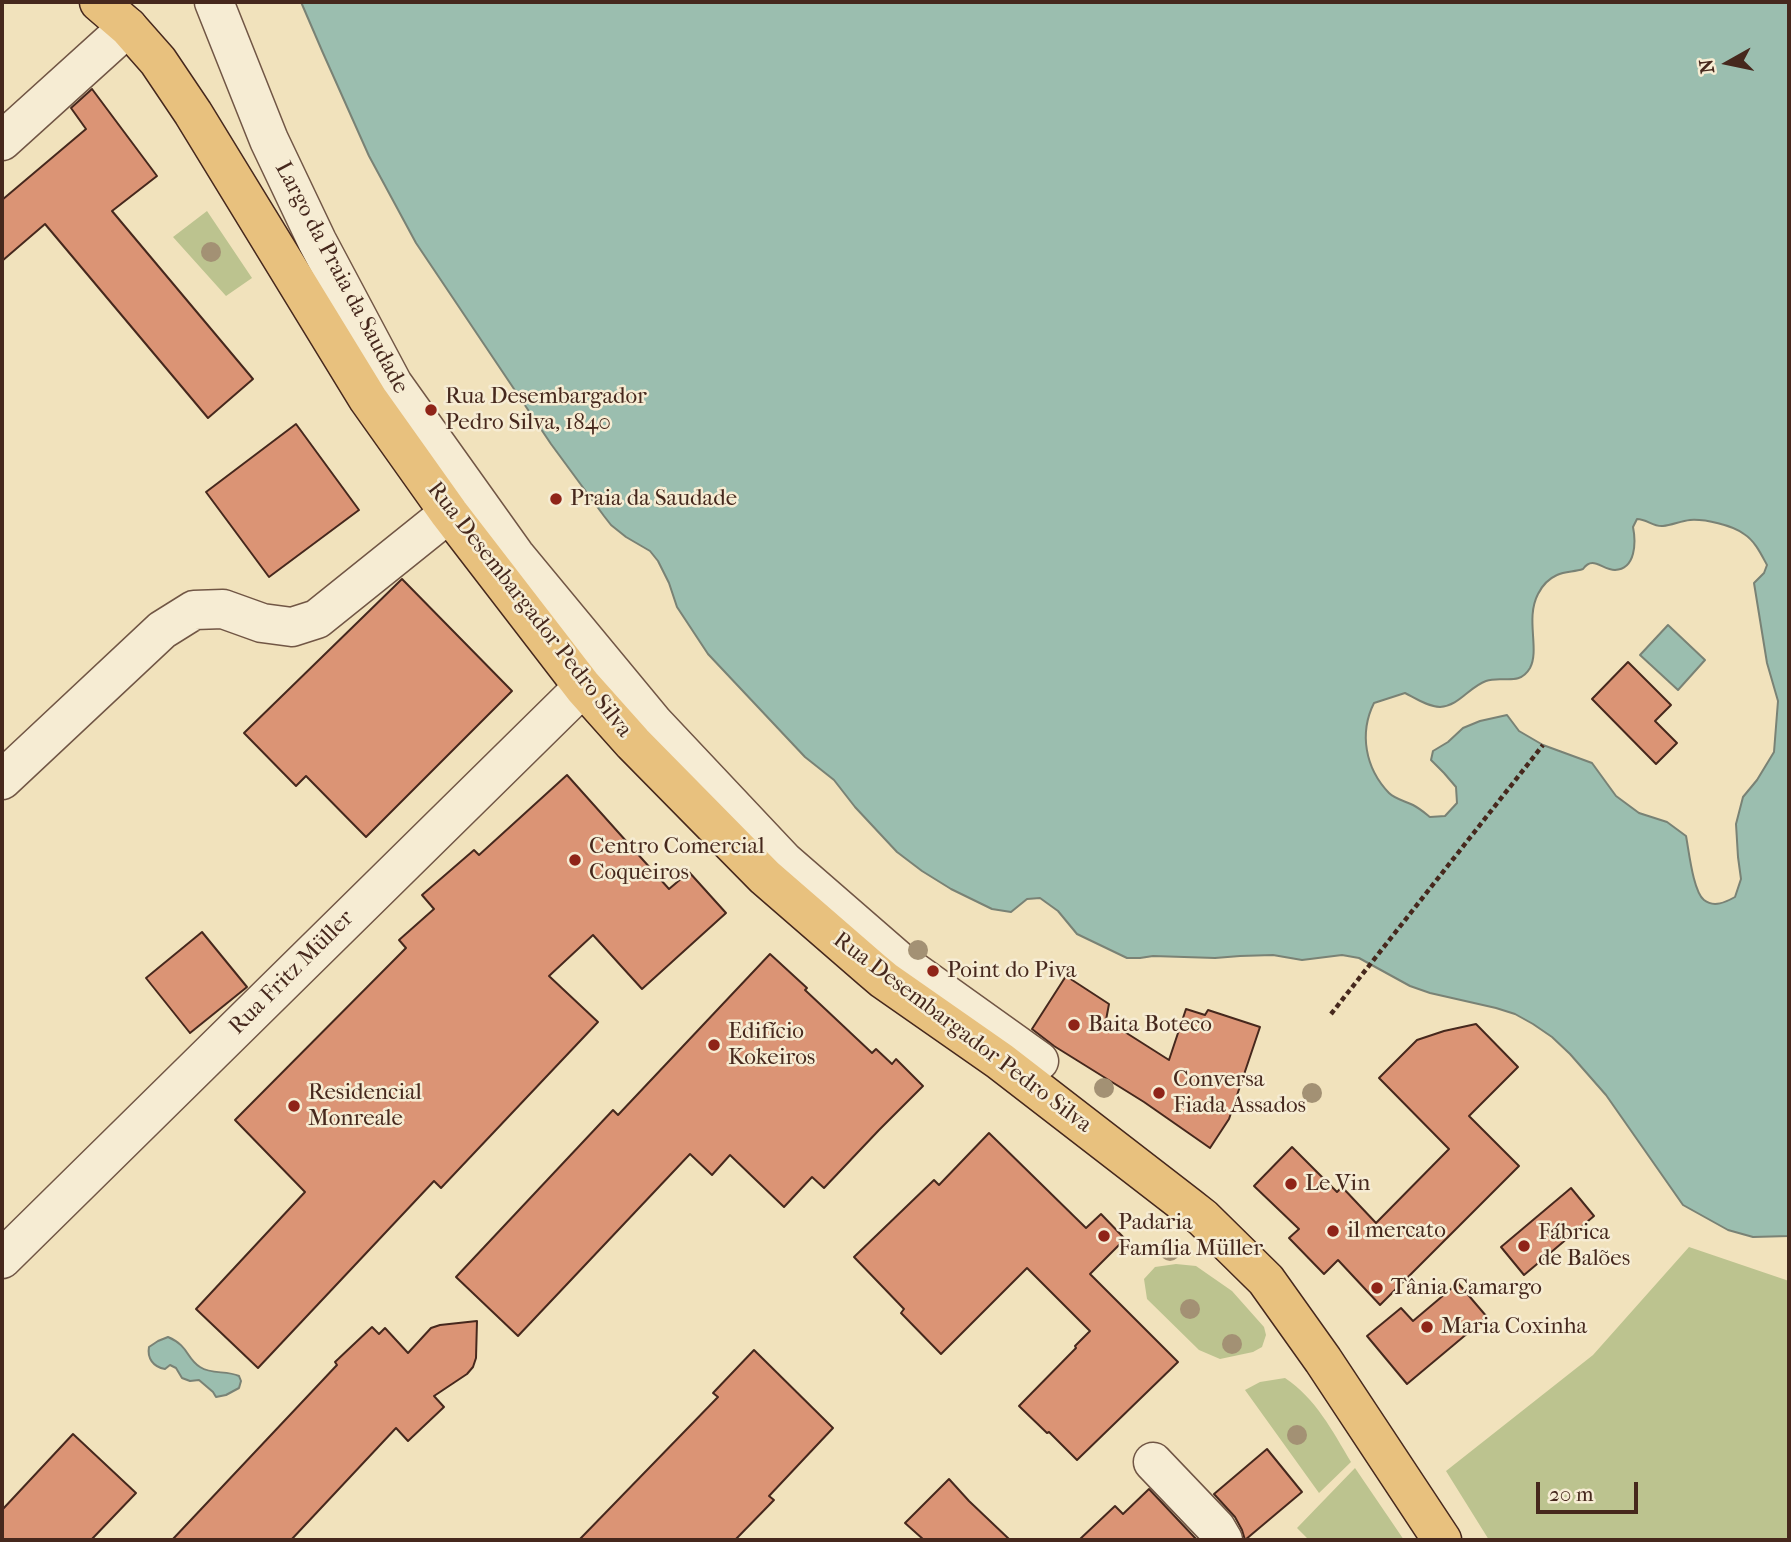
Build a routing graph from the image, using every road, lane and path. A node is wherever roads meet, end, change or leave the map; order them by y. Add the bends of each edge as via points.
1 (99, 2) edge
2 (214, 2) edge
3 (128, 27) junction
4 (2, 141) edge
5 (449, 513) junction
6 (583, 687) junction
7 (1543, 745) dead end
8 (2, 780) edge
9 (1331, 1014) dead end
10 (1039, 1061) dead end
11 (2, 1259) edge
12 (1153, 1462) dead end
13 (1223, 1540) edge
14 (1442, 1540) edge

1 - 3 main road, Rua Desembargador Pedro Silva
2 - 10 street, Largo da Praia da Saudade via 269,141 393,384 514,555 654,723 784,860 899,961
3 - 4 street
3 - 5 main road, Rua Desembargador Pedro Silva via 193,113 368,399
5 - 6 main road, Rua Desembargador Pedro Silva
5 - 8 street via 317,619 292,626 262,623 223,609 194,610 162,631
6 - 11 street, Rua Fritz Müller
6 - 14 main road, Rua Desembargador Pedro Silva via 765,877 878,974 1009,1068 1196,1213 1257,1271 1297,1321
7 - 9 path
12 - 13 street

